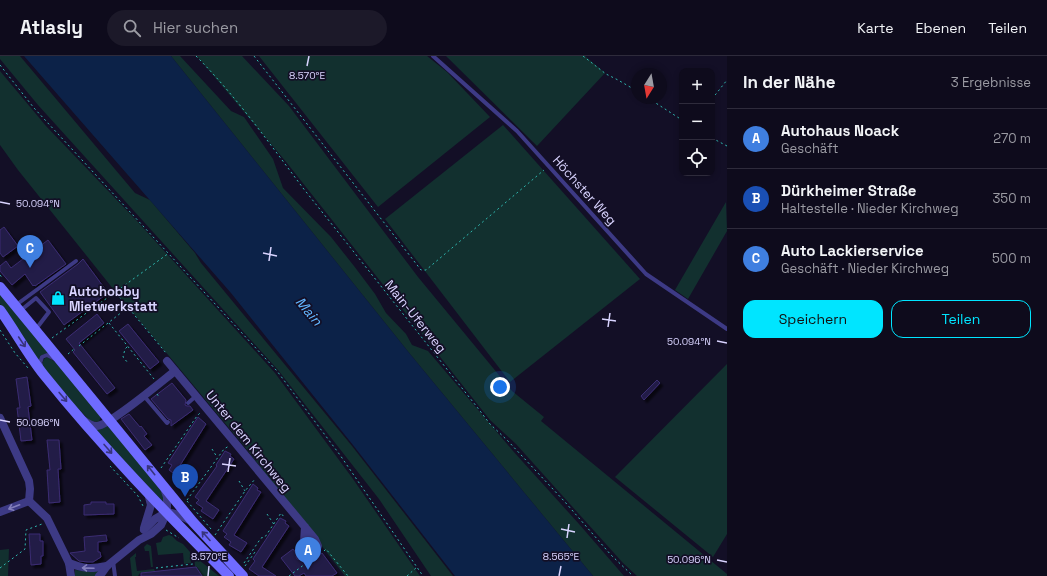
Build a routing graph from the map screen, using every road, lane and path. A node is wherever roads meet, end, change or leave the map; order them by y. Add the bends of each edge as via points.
1 (196, 56) edge
2 (254, 56) edge
3 (433, 56) edge
4 (582, 56) edge
5 (0, 65) edge
6 (727, 80) edge
7 (631, 88) edge
8 (715, 95) edge
9 (657, 104) edge
10 (679, 118) edge
11 (715, 140) edge
12 (727, 146) edge
13 (550, 166) junction
14 (169, 253) junction
15 (76, 261) dead end
16 (0, 287) edge
17 (115, 292) junction
18 (128, 307) junction
19 (18, 308) junction
20 (0, 310) edge
21 (109, 323) junction
22 (35, 329) junction
23 (727, 330) edge
24 (51, 339) dead end
25 (78, 346) dead end
26 (128, 346) junction
27 (74, 349) dead end
28 (65, 361) junction
29 (168, 361) joint
30 (128, 363) dead end
31 (175, 371) junction
32 (43, 374) junction
33 (159, 384) junction
34 (157, 394) dead end
35 (144, 396) junction
36 (196, 396) junction
37 (159, 397) dead end
38 (188, 403) dead end
39 (196, 417) dead end
40 (0, 418) edge
41 (82, 420) junction
42 (106, 422) junction
43 (168, 422) dead end
44 (212, 449) dead end
45 (223, 450) dead end
46 (218, 458) junction
47 (160, 470) dead end
48 (239, 481) dead end
49 (162, 483) junction
50 (250, 484) dead end
51 (245, 491) junction
52 (147, 492) junction
53 (29, 501) junction
54 (187, 501) dead end
55 (0, 512) edge
56 (167, 512) junction
57 (267, 514) dead end
58 (278, 518) dead end
59 (48, 522) junction
60 (193, 522) junction
61 (179, 524) junction
62 (273, 524) junction
63 (161, 525) junction
64 (275, 526) dead end
65 (144, 530) junction
66 (215, 535) dead end
67 (265, 537) junction
68 (267, 539) dead end
69 (139, 540) junction
70 (308, 548) joint
71 (257, 553) dead end
72 (319, 554) dead end
73 (298, 556) dead end
74 (313, 559) dead end
75 (69, 563) junction
76 (110, 563) junction
77 (193, 564) dead end
78 (417, 567) junction
79 (0, 568) edge
80 (156, 568) dead end
81 (243, 570) edge
82 (71, 576) edge
83 (99, 576) edge
84 (115, 576) edge
85 (229, 576) edge
86 (289, 576) edge
87 (348, 576) edge
88 (407, 576) edge
89 (423, 576) edge
90 (633, 576) edge

1 - 90 path, Main-Uferweg via 250,119 486,420
2 - 13 path via 421,270 426,270
3 - 13 lane, Höchster Weg via 517,131
4 - 7 path via 606,74
5 - 14 path via 34,108
6 - 8 path
9 - 10 path
11 - 12 path
13 - 23 lane, Höchster Weg via 646,274
14 - 17 path
14 - 78 path via 277,371 340,455
15 - 19 lane
16 - 19 main road
17 - 18 path
17 - 24 path
18 - 21 path
18 - 29 path via 168,356
19 - 22 main road
19 - 22 lane via 36,298 49,312
20 -> 32 main road
21 - 25 path
21 - 26 path
22 - 28 main road
26 - 30 path via 124,349 123,357
26 - 33 path
27 - 28 path
28 - 32 lane via 47,355 42,357 40,363
28 - 42 main road via 101,409
29 - 31 street, Unter dem Kirchweg
31 - 33 street
31 - 36 street, Unter dem Kirchweg
32 -> 41 main road
33 - 35 street
34 - 37 path
35 - 42 street
35 - 43 lane
36 - 38 lane
36 - 70 street, Unter dem Kirchweg via 304,527 303,540
39 - 47 path
40 - 53 street via 30,481
41 - 42 street via 97,426
41 -> 52 main road
49 -> 42 main road
44 - 46 path
45 - 46 path
46 - 54 path
48 - 51 path
49 - 56 street
49 - 60 main road
50 - 51 path
51 - 66 path
52 - 56 main road
52 - 65 street via 151,505
53 -> 55 street
53 - 59 street
56 - 60 street
56 - 61 main road
56 - 63 street
56 - 65 street
57 - 62 path
58 - 62 path
59 - 75 street
59 - 79 path via 26,530 25,549
81 -> 60 main road
61 - 63 street
61 - 85 main road
62 - 64 path
62 - 67 path
63 - 69 street via 152,534
65 - 69 street
67 - 68 path
67 - 81 path via 261,538
69 - 76 street
70 - 73 lane
71 - 81 path via 255,552
72 - 87 path via 326,549
74 - 86 path
76 -> 75 street via 91,569
75 - 82 street
76 - 83 street
76 - 84 lane
77 - 80 path
78 - 88 path
78 - 89 path

